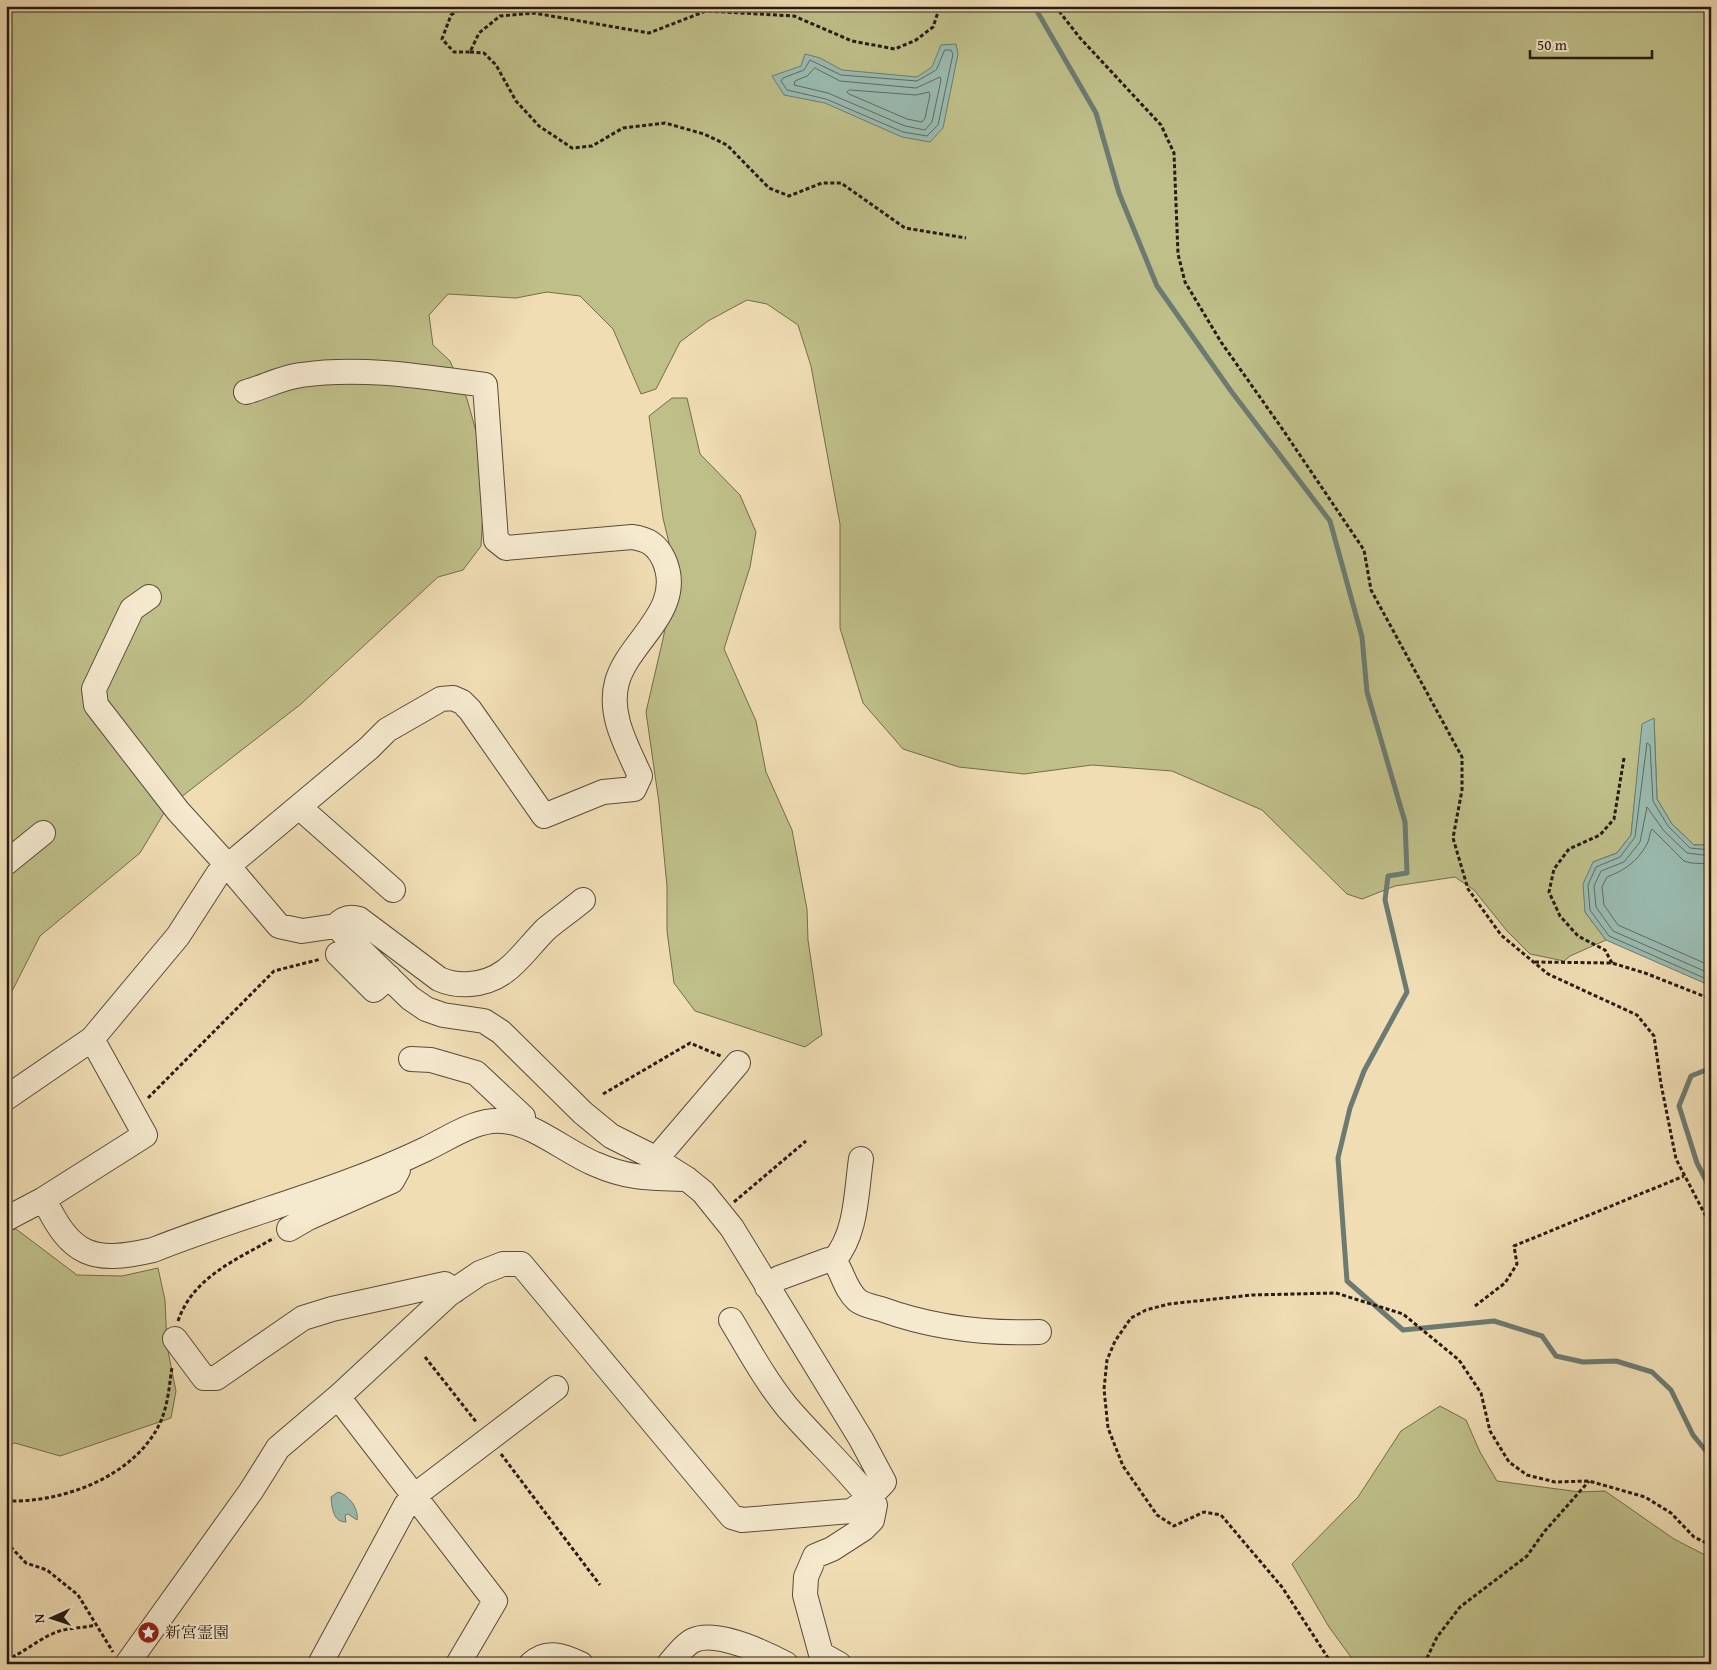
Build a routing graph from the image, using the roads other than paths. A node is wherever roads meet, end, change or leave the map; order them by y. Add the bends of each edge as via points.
1 (246, 392) dead end
2 (149, 597) dead end
3 (299, 806) junction
4 (43, 833) dead end
5 (6, 863) edge
6 (228, 866) junction
7 (393, 890) dead end
8 (583, 900) dead end
9 (336, 926) junction
10 (338, 954) road end
11 (389, 977) junction
12 (92, 1039) junction
13 (411, 1059) dead end
14 (738, 1063) road end
15 (6, 1098) edge
16 (522, 1124) junction
17 (656, 1159) junction
18 (861, 1160) dead end
19 (395, 1164) junction
20 (687, 1179) junction
21 (44, 1199) junction
22 (6, 1219) edge
23 (289, 1229) road end
24 (834, 1260) junction
25 (768, 1287) junction
26 (454, 1291) junction
27 (731, 1320) dead end
28 (1039, 1332) dead end
29 (175, 1339) road end
30 (556, 1388) dead end
31 (338, 1397) junction
32 (414, 1496) junction
33 (869, 1497) junction
34 (127, 1663) edge
35 (320, 1664) edge
36 (458, 1664) edge
37 (531, 1664) edge
38 (581, 1664) edge
39 (669, 1664) edge
40 (786, 1664) edge
41 (839, 1664) edge

1 - 3 street via 300,375 340,373 392,373 485,385 496,540 506,548 644,538 659,549 665,563 668,586 662,610 625,661 617,683 617,722 640,776 634,789 603,792 544,816 470,710 453,698 441,699 387,730
2 - 6 street via 132,609 94,689 96,705 178,812
3 - 6 street
3 - 7 street
4 - 5 street
6 - 9 street via 280,926 302,931
6 - 12 street via 218,874 178,936
8 - 9 street via 547,928 506,971 485,983 449,984 359,919 349,917
9 - 11 street
10 - 11 street via 374,990
11 - 17 street via 426,1009 484,1021 501,1032 583,1113 611,1136
12 - 15 street
12 - 21 street via 146,1135
13 - 16 street via 431,1060 476,1072 523,1117
14 - 17 street
16 - 19 street via 501,1120 482,1123
16 - 20 street via 595,1165 635,1178
17 - 20 street
18 - 24 street via 850,1233 844,1249
19 - 21 street via 153,1250 127,1256 92,1254 68,1240 55,1223
19 - 23 street via 398,1170 392,1181
20 - 25 street via 703,1192 732,1228
21 - 22 street
24 - 25 street via 779,1278
24 - 28 street via 858,1302 909,1319 976,1332
25 - 33 street via 862,1439 884,1482
26 - 29 street via 445,1284 303,1318 216,1378 204,1378
26 - 31 street
26 - 33 street via 480,1273 503,1264 521,1264 732,1517 742,1520 851,1511
27 - 33 street via 786,1406
30 - 32 street
31 - 32 street
31 - 34 street via 278,1448 251,1491
32 - 35 street via 406,1505
32 - 36 street via 495,1601
33 - 41 street via 875,1505 872,1520 863,1530 815,1556 806,1577 805,1595 821,1654
37 - 38 street via 548,1654
39 - 40 street via 692,1641 706,1638 760,1650

